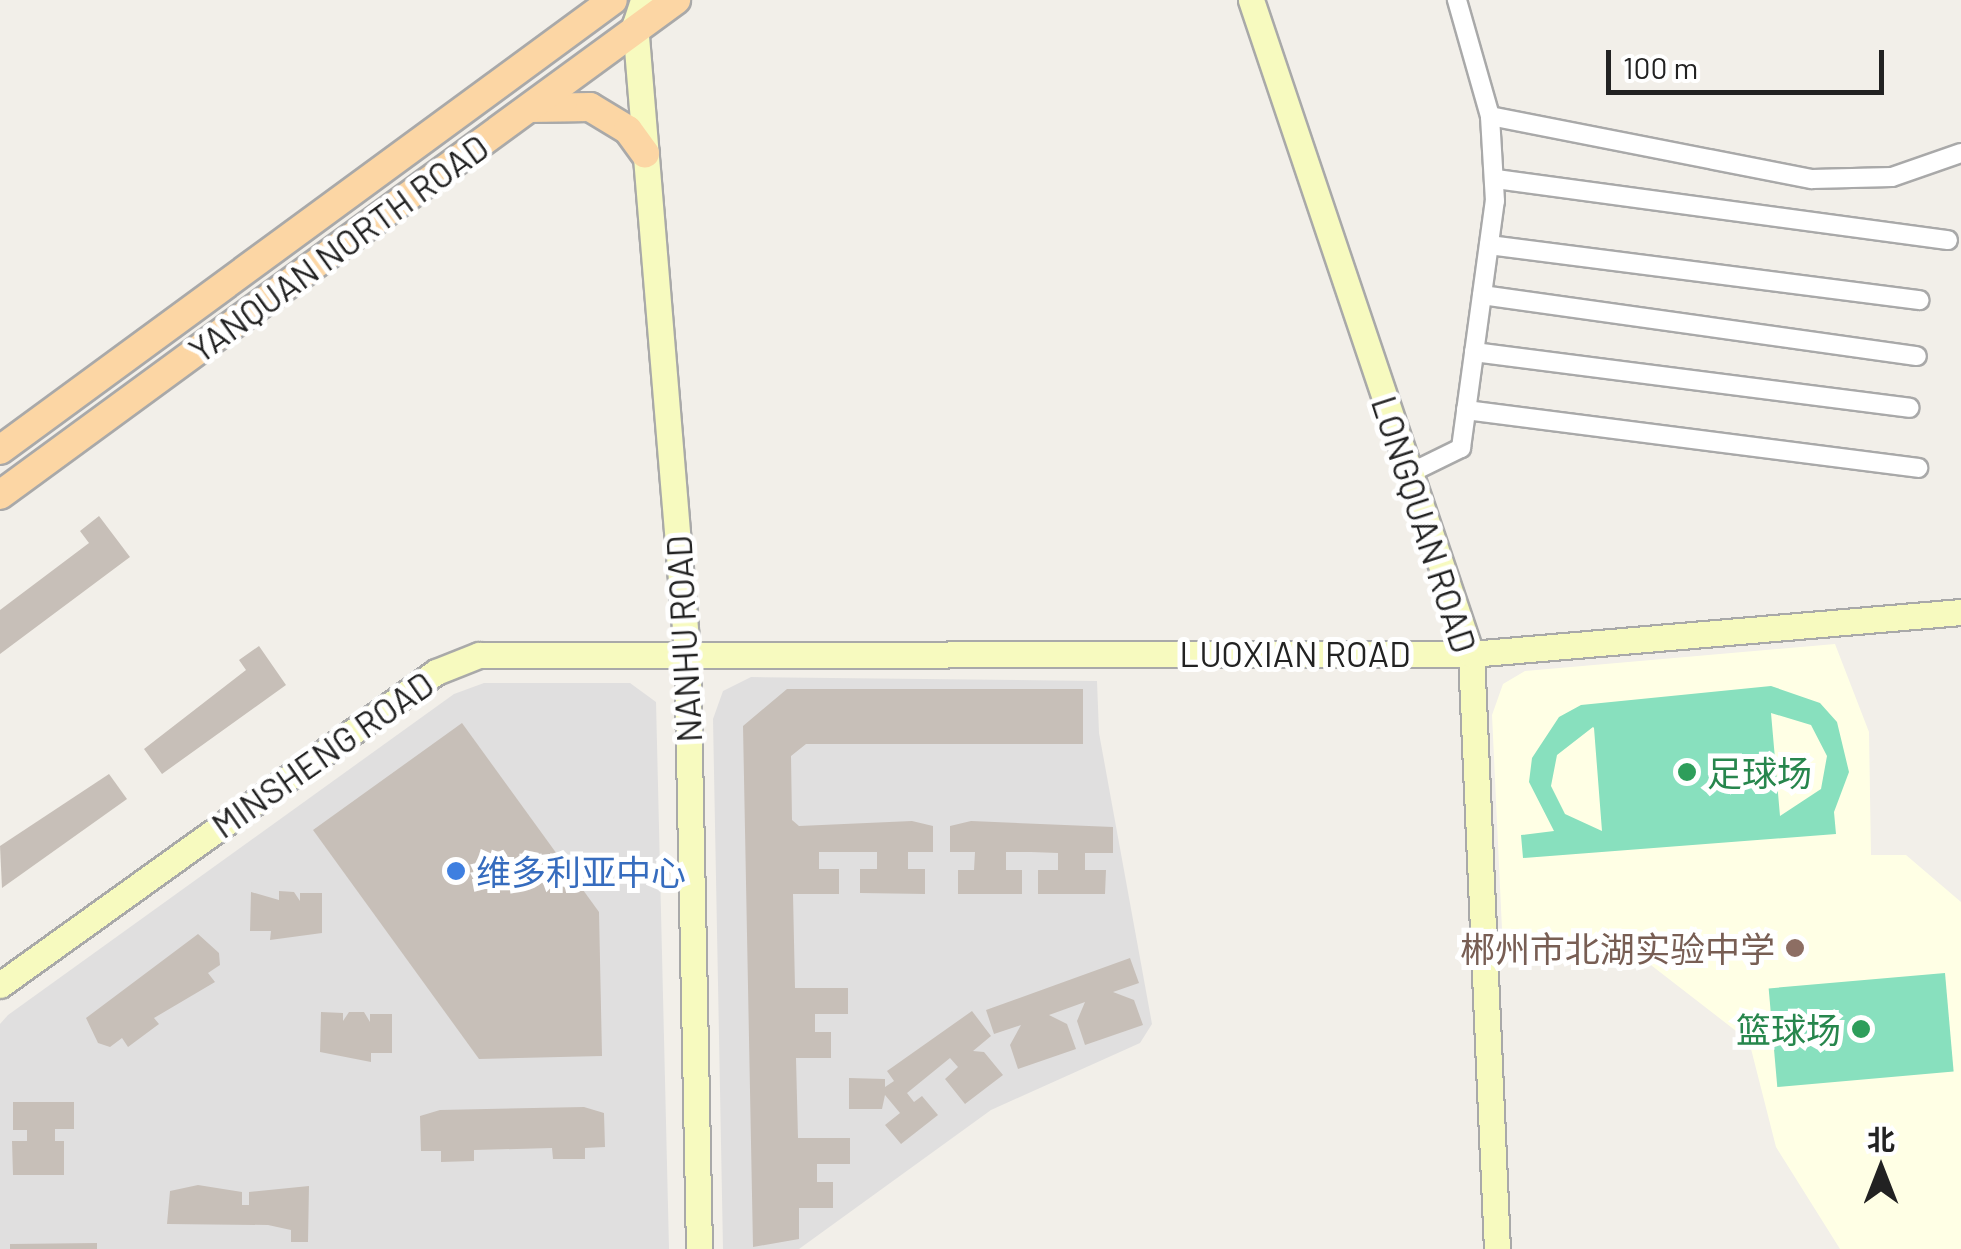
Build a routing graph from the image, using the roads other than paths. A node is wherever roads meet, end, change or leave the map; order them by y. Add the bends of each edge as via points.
1 (614, 0) edge
2 (643, 0) edge
3 (653, 0) edge
4 (676, 0) edge
5 (1457, 0) edge
6 (1258, 1) edge
7 (635, 30) junction
8 (528, 108) junction
9 (1490, 116) junction
10 (646, 153) junction
11 (1961, 153) edge
12 (1496, 179) junction
13 (1948, 240) dead end
14 (1489, 245) junction
15 (1482, 295) junction
16 (1920, 300) dead end
17 (1474, 352) junction
18 (1917, 356) dead end
19 (1909, 408) dead end
20 (1466, 410) junction
21 (0, 450) edge
22 (1918, 468) dead end
23 (1410, 473) junction
24 (0, 496) edge
25 (1961, 612) edge
26 (687, 652) junction
27 (1471, 654) junction
28 (0, 985) edge
29 (698, 1249) edge
30 (1498, 1249) edge

1 - 21 main road, YANQUAN NORTH ROAD
2 - 7 main road
3 - 7 main road via 637,14
4 - 7 main road, YANQUAN NORTH ROAD
5 - 9 street
6 - 23 main road, LONGQUAN ROAD
7 - 8 main road, YANQUAN NORTH ROAD
7 - 10 main road, NANHU ROAD
8 - 10 main road via 590,107 628,130
8 - 24 main road, YANQUAN NORTH ROAD
9 - 11 street via 1812,179 1892,176
9 - 12 street
10 - 26 main road, NANHU ROAD
12 - 13 street
12 - 14 street
14 - 15 street
14 - 16 street
15 - 17 street
15 - 18 street
17 - 19 street
17 - 20 street
20 - 22 street
20 - 23 street via 1459,452
23 - 27 main road, LONGQUAN ROAD
25 - 27 main road, LUOXIAN ROAD
26 - 27 main road, LUOXIAN ROAD
26 - 28 main road, MINSHENG ROAD via 506,652 455,662
26 - 29 main road, NANHU ROAD
27 - 30 main road, LONGQUAN ROAD

